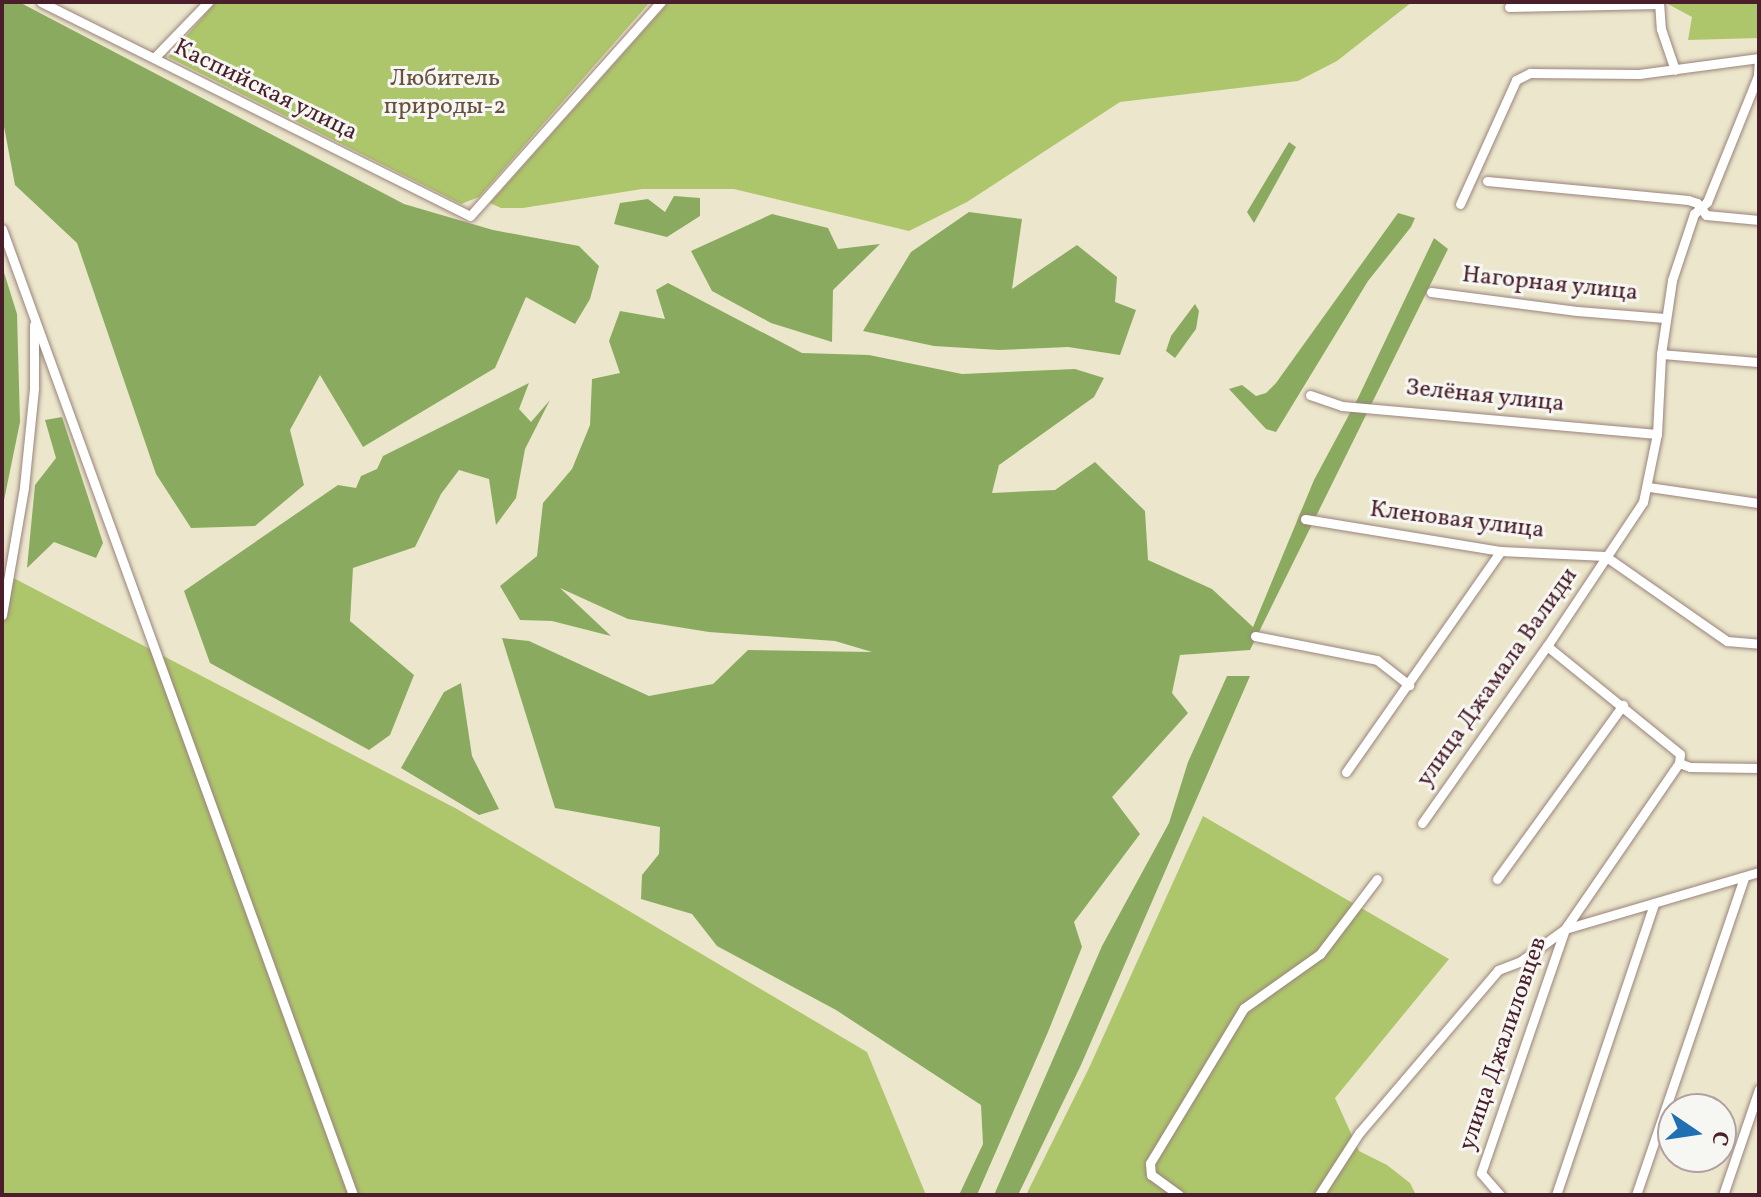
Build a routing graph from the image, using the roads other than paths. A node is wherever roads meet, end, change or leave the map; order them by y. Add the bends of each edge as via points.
1 (41, 2) edge
2 (67, 2) edge
3 (208, 2) edge
4 (661, 2) edge
5 (1659, 3) edge
6 (1509, 7) dead end
7 (60, 13) junction
8 (154, 58) junction
9 (1759, 58) edge
10 (1675, 70) junction
11 (1487, 181) dead end
12 (1460, 204) dead end
13 (1701, 208) junction
14 (1759, 220) edge
15 (2, 229) edge
16 (1431, 292) dead end
17 (34, 317) junction
18 (1665, 318) junction
19 (1661, 354) junction
20 (1759, 362) edge
21 (1310, 395) dead end
22 (1657, 434) junction
23 (1649, 487) junction
24 (1759, 503) edge
25 (1305, 519) dead end
26 (1501, 551) junction
27 (1605, 556) junction
28 (2, 615) edge
29 (1255, 636) dead end
30 (1759, 644) edge
31 (1547, 646) junction
32 (1409, 685) junction
33 (1623, 705) junction
34 (1679, 763) junction
35 (1759, 768) edge
36 (1346, 772) dead end
37 (1422, 823) dead end
38 (1759, 872) edge
39 (1744, 877) junction
40 (1377, 879) dead end
41 (1497, 879) dead end
42 (1654, 903) junction
43 (1565, 929) junction
44 (1759, 1089) edge
45 (353, 1195) edge
46 (1179, 1195) edge
47 (1319, 1195) edge
48 (1500, 1195) edge
49 (1556, 1195) edge
50 (1636, 1195) edge
51 (1723, 1195) edge

1 - 7 street, Каспийская улица
2 - 7 street
3 - 8 street
4 - 8 street, Каспийская улица via 470,216
5 - 6 street
5 - 10 street via 1661,29
7 - 8 street, Каспийская улица
9 - 10 street
9 - 13 street via 1758,76
10 - 12 street via 1530,73 1516,80
11 - 13 street via 1688,200
13 - 14 street via 1706,215
13 - 18 street via 1694,214 1672,280
15 - 17 street
16 - 18 street, Нагорная улица
17 - 28 street via 24,487
17 - 45 street
18 - 19 street
19 - 20 street
19 - 22 street
21 - 22 street, Зелёная улица via 1342,406
22 - 23 street
23 - 24 street
23 - 27 street, улица Джамала Валиди
25 - 26 street, Кленовая улица
26 - 27 street, Кленовая улица
26 - 32 street
27 - 30 street via 1727,641
27 - 31 street, улица Джамала Валиди
29 - 32 street via 1377,660
31 - 33 street
31 - 37 street, улица Джамала Валиди
32 - 36 street
33 - 34 street via 1680,754
33 - 41 street
34 - 35 street
34 - 43 street
38 - 39 street
39 - 42 street
39 - 50 street
40 - 46 street via 1320,954 1244,1008 1150,1163 1151,1175
42 - 43 street
42 - 49 street
43 - 47 street via 1521,961 1498,970 1359,1133
43 - 48 street, улица Джалиловцев via 1481,1173
44 - 51 street

